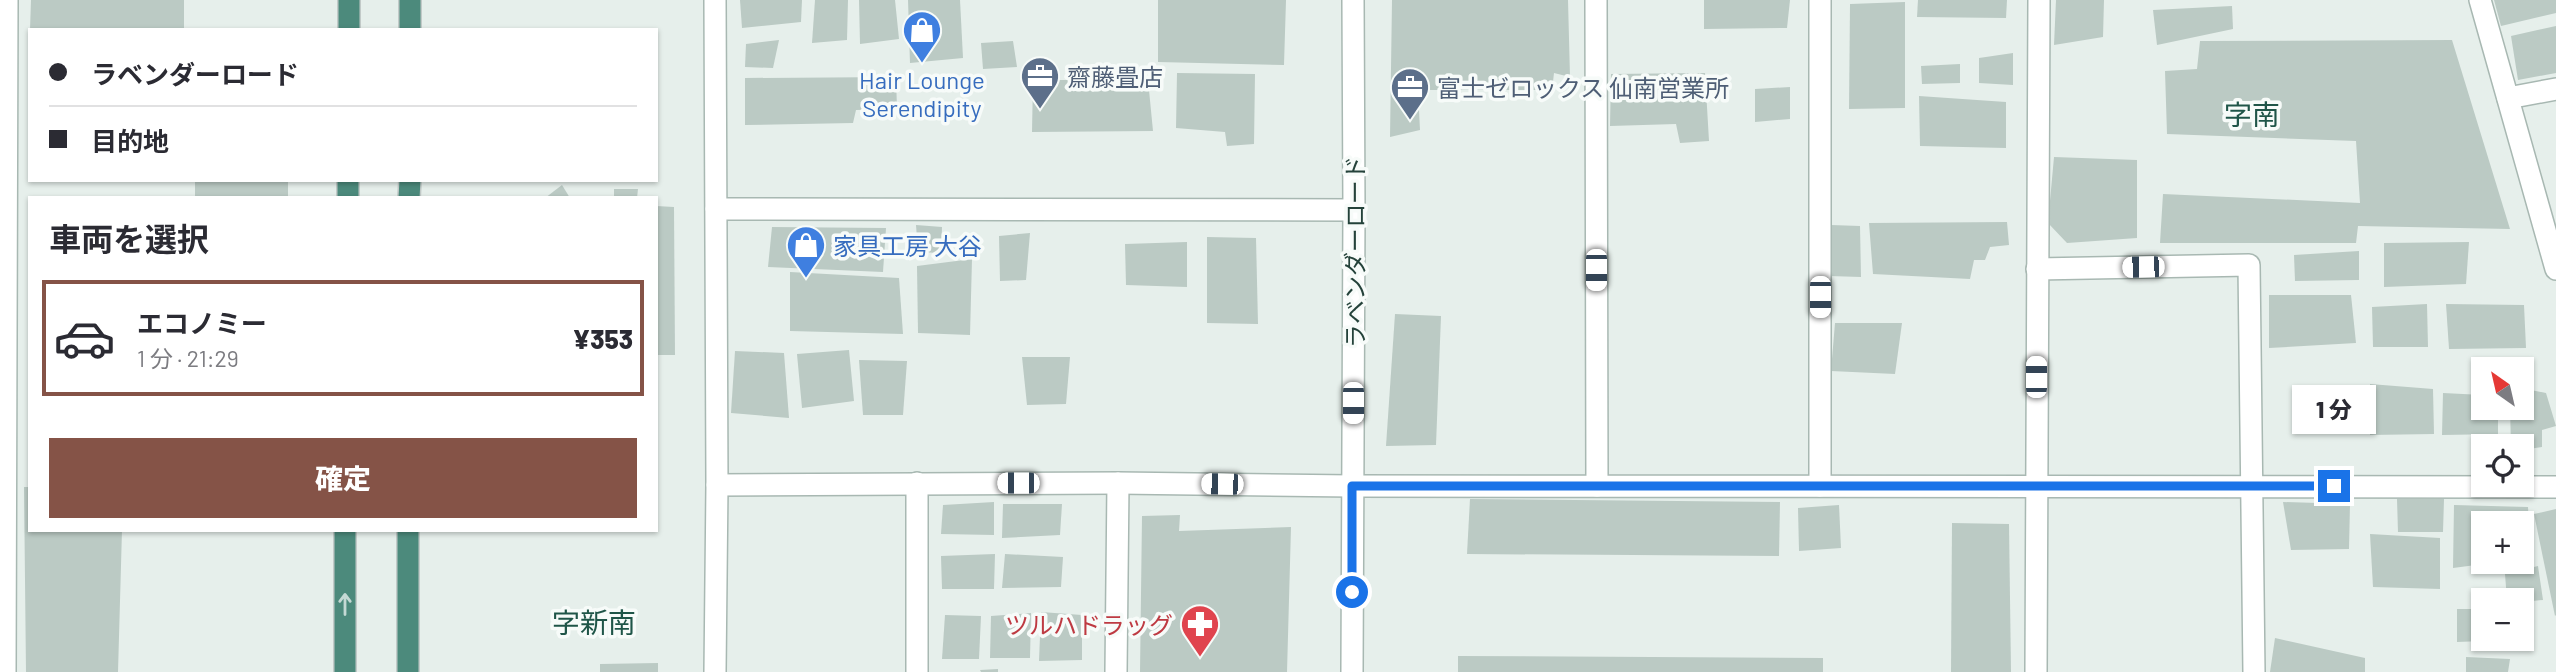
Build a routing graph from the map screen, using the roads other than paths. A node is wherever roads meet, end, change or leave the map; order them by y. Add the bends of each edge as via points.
1 (6, 0) edge
2 (349, 0) edge
3 (410, 0) edge
4 (715, 0) edge
5 (1353, 0) edge
6 (1596, 0) edge
7 (1820, 0) edge
8 (2039, 0) edge
9 (2480, 0) edge
10 (349, 28) edge
11 (410, 28) edge
12 (2556, 89) edge
13 (2508, 98) junction
14 (716, 209) junction
15 (1354, 211) junction
16 (2037, 269) junction
17 (2556, 269) edge
18 (3, 477) edge
19 (917, 483) junction
20 (1118, 483) junction
21 (717, 485) junction
22 (1352, 486) junction
23 (1597, 486) junction
24 (1820, 486) junction
25 (2035, 486) junction
26 (2251, 486) junction
27 (2556, 487) edge
28 (345, 532) edge
29 (408, 532) edge
30 (5, 672) edge
31 (345, 672) edge
32 (408, 672) edge
33 (715, 672) edge
34 (917, 672) edge
35 (1116, 672) edge
36 (1352, 672) edge
37 (2036, 672) edge
38 (2254, 672) edge

1 - 18 street
2 - 10 highway
3 - 11 highway
4 - 14 street
5 - 15 street, ラベンダーロード
6 - 23 street
7 - 24 street
8 - 16 street
9 - 13 street
12 - 13 street
13 - 17 street
14 - 15 street
14 - 21 street
15 - 22 street, ラベンダーロード
16 - 25 street
16 - 26 street via 2249,265
18 - 30 street
19 - 20 street
19 - 21 street
19 - 34 street
20 - 22 street
20 - 35 street
21 - 33 street
22 - 23 street
22 - 36 street, ラベンダーロード
23 - 24 street
24 - 25 street
25 - 26 street
25 - 37 street
26 - 27 street
26 - 38 street
31 -> 28 highway
29 - 32 highway

